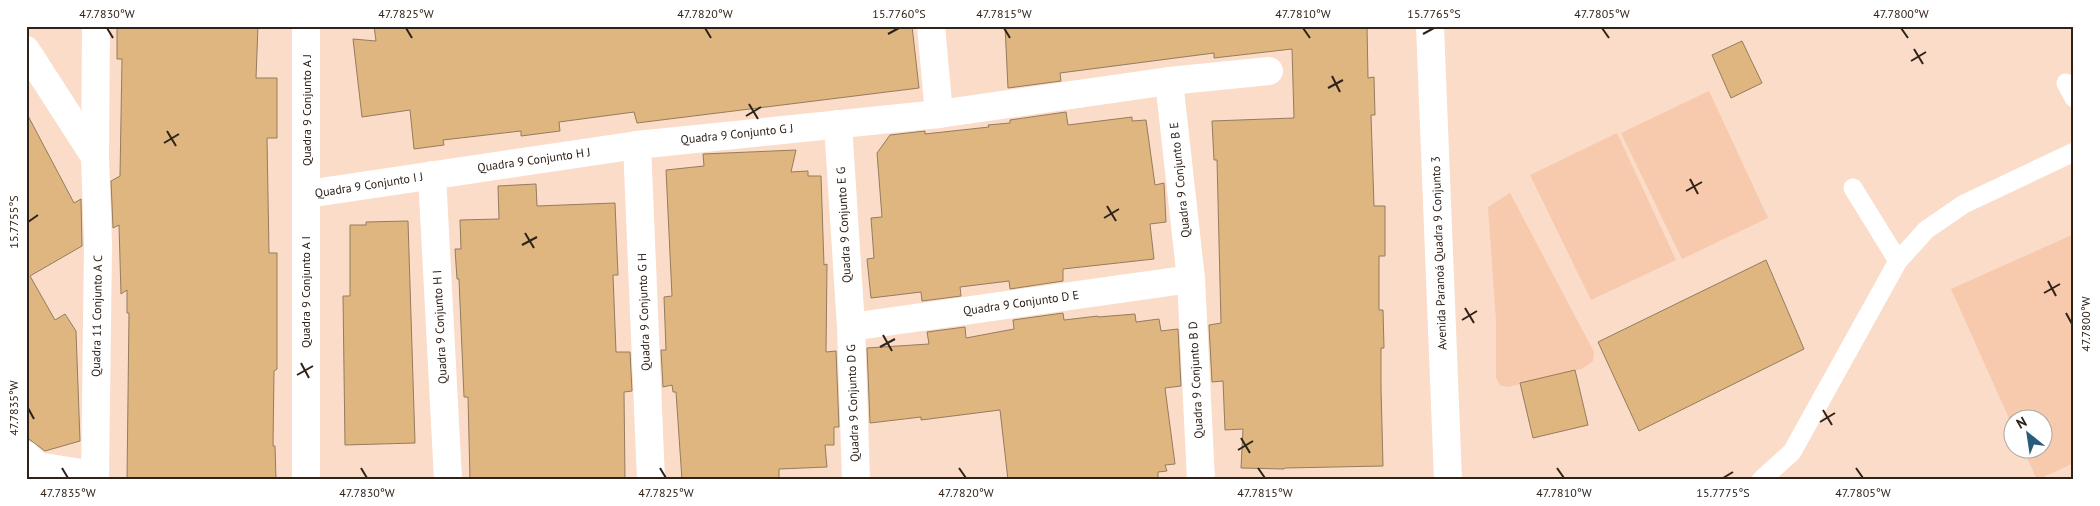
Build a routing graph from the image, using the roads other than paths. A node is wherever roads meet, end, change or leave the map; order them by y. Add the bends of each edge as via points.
1 (96, 26) edge
2 (306, 26) edge
3 (931, 26) edge
4 (1430, 26) edge
5 (26, 50) edge
6 (1269, 72) dead end
7 (1169, 81) junction
8 (939, 114) junction
9 (838, 124) junction
10 (637, 145) junction
11 (2074, 152) edge
12 (95, 157) junction
13 (432, 175) junction
14 (1854, 188) dead end
15 (307, 194) junction
16 (1898, 261) junction
17 (1191, 279) junction
18 (851, 327) junction
19 (26, 455) edge
20 (95, 477) edge
21 (306, 480) edge
22 (448, 480) edge
23 (651, 480) edge
24 (856, 480) edge
25 (1201, 480) edge
26 (1448, 480) edge
27 (1761, 480) edge

1 - 12 street, Quadra 11 Conjunto A C
2 - 15 street, Quadra 9 Conjunto A J
3 - 8 street
4 - 26 street, Avenida Paranoá Quadra 9 Conjunto 3
5 - 12 street
6 - 7 street, Quadra 9 Conjunto G J
7 - 8 street, Quadra 9 Conjunto G J
7 - 17 street, Quadra 9 Conjunto B E
8 - 9 street, Quadra 9 Conjunto G J
9 - 10 street, Quadra 9 Conjunto G J
9 - 18 street, Quadra 9 Conjunto E G
10 - 13 street, Quadra 9 Conjunto H J
10 - 23 street, Quadra 9 Conjunto G H
11 - 16 lane via 1964,204 1926,230
12 - 20 street, Quadra 11 Conjunto A C via 98,243
13 - 15 street, Quadra 9 Conjunto I J
13 - 22 street, Quadra 9 Conjunto H I
14 - 16 lane
15 - 21 street, Quadra 9 Conjunto A I
16 - 27 lane via 1792,452
17 - 18 street, Quadra 9 Conjunto D E
17 - 25 street, Quadra 9 Conjunto B D
18 - 24 street, Quadra 9 Conjunto D G
19 - 20 street via 37,466

